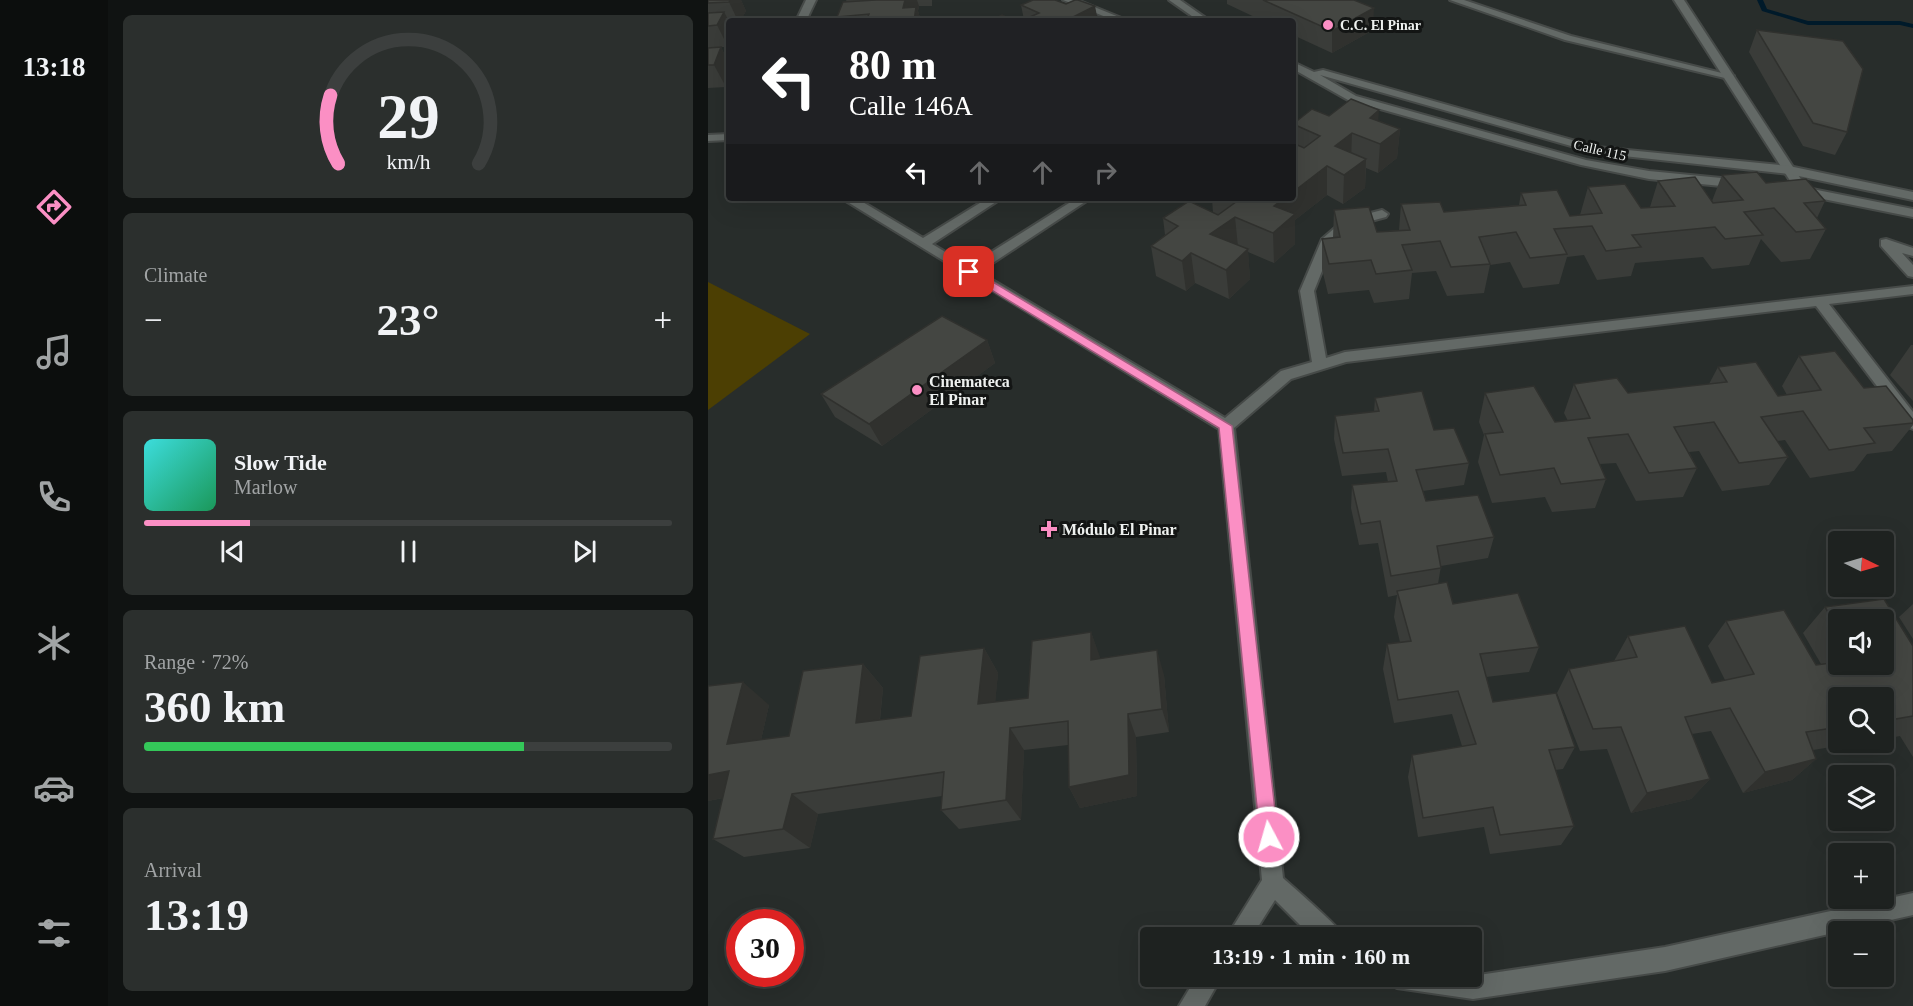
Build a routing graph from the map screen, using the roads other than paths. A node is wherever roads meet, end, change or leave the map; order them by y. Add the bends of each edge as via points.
1 (811, 0) edge
2 (1068, 0) edge
3 (1174, 0) edge
4 (1455, 0) edge
5 (1679, 0) edge
6 (802, 18) edge
7 (1116, 18) edge
8 (1201, 18) edge
9 (1296, 66) edge
10 (1296, 67) edge
11 (1729, 76) junction
12 (726, 137) edge
13 (708, 138) edge
14 (1789, 170) junction
15 (1755, 186) edge
16 (1779, 188) edge
17 (1802, 190) junction
18 (1913, 196) edge
19 (852, 201) edge
20 (991, 201) edge
21 (1080, 201) edge
22 (1913, 213) edge
23 (1382, 214) dead end
24 (924, 243) junction
25 (1913, 252) edge
26 (969, 272) junction
27 (1913, 273) edge
28 (1913, 290) edge
29 (1819, 301) junction
30 (1320, 364) junction
31 (1913, 423) edge
32 (1226, 426) junction
33 (1274, 883) junction
34 (1913, 904) edge
35 (1244, 927) edge
36 (1319, 927) edge
37 (1482, 986) edge
38 (1204, 987) edge
39 (1191, 1006) edge

1 - 6 street
2 - 7 street
3 - 8 street
4 - 11 street via 1568,38
5 - 11 street
9 - 14 street, Calle 115 via 1596,150
10 - 15 street, Calle 115 via 1352,98 1585,163 1649,176
11 - 14 street
12 - 13 street
14 - 17 street
14 - 18 street, Calle 115
16 - 17 street
17 - 22 street
19 - 24 street
20 - 24 street
21 - 26 street
23 - 30 street via 1348,223 1328,239 1307,291
24 - 26 street
25 - 27 street via 1886,243
26 - 32 street
28 - 29 street
29 - 30 street via 1345,357
29 - 31 street
30 - 32 street via 1286,375
32 - 33 street
33 - 35 street
33 - 36 street
34 - 37 street via 1665,959
38 - 39 street

